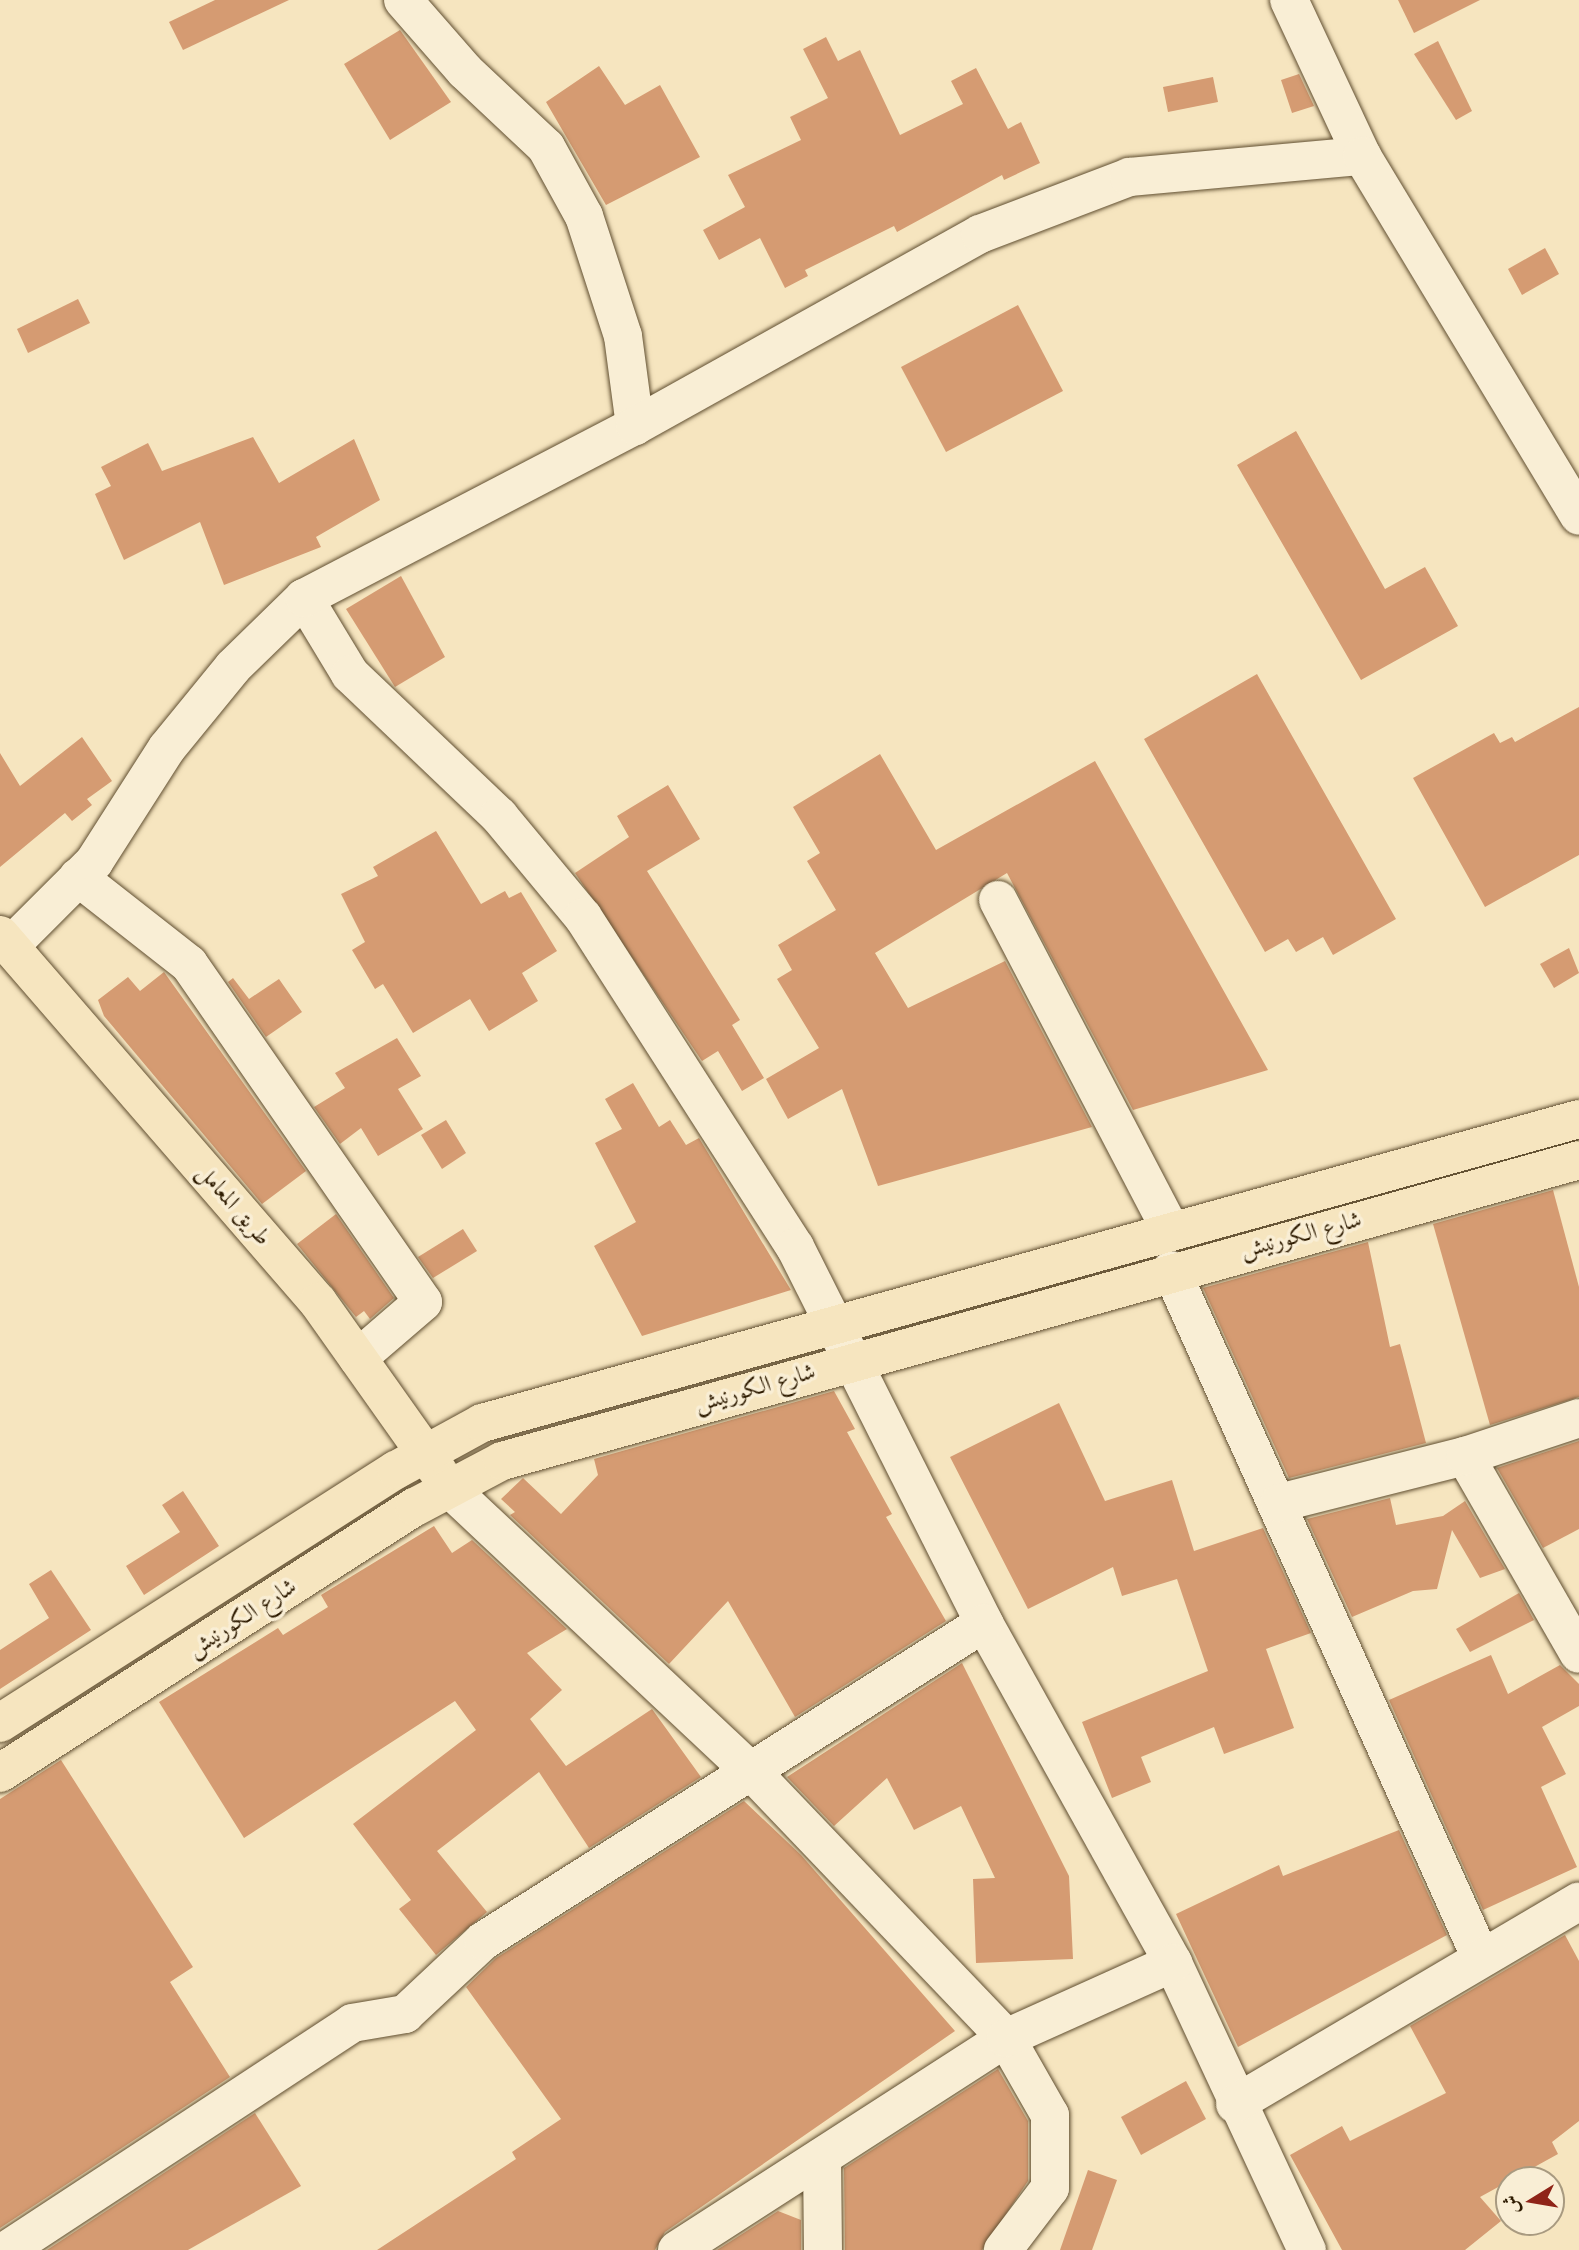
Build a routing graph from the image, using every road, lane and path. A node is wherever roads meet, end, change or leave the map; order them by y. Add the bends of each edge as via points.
1 (403, 0) edge
2 (1289, 0) edge
3 (1362, 156) junction
4 (635, 426) junction
5 (1579, 516) edge
6 (304, 598) junction
7 (78, 877) junction
8 (998, 900) dead end
9 (5, 941) edge
10 (1579, 1119) edge
11 (1579, 1160) edge
12 (1171, 1231) junction
13 (1171, 1270) junction
14 (837, 1321) junction
15 (358, 1358) junction
16 (853, 1360) junction
17 (1579, 1418) edge
18 (425, 1452) junction
19 (1465, 1456) junction
20 (450, 1489) junction
21 (1279, 1503) junction
22 (984, 1623) junction
23 (1579, 1654) edge
24 (0, 1723) edge
25 (0, 1773) edge
26 (754, 1774) junction
27 (1579, 1901) edge
28 (1480, 1956) junction
29 (1173, 1963) junction
30 (1006, 2038) junction
31 (1236, 2104) junction
32 (822, 2157) junction
33 (7, 2250) edge
34 (677, 2250) edge
35 (823, 2250) edge
36 (1003, 2250) edge
37 (1307, 2250) edge

1 - 4 street via 465,71 546,147 584,216 623,336
2 - 3 street
3 - 4 street via 1129,177 1046,206 980,234
3 - 5 street
4 - 6 street
6 - 7 street via 233,667 167,748
6 - 14 street via 350,674 499,816 583,917
7 - 9 street
7 - 15 street via 189,964 423,1302
8 - 12 street
9 - 15 main road, طريق المعامل via 317,1302
10 - 12 main road, شارع الكورنيش
11 - 13 main road, شارع الكورنيش
12 - 14 main road, شارع الكورنيش
13 - 16 main road, شارع الكورنيش
13 - 21 street
14 - 16 street
14 - 18 main road, شارع الكورنيش via 482,1423
15 - 18 main road, طريق المعامل
16 - 20 main road, شارع الكورنيش via 502,1461
16 - 22 street
17 - 19 street
18 - 20 main road, طريق المعامل
18 - 24 main road, شارع الكورنيش
19 - 21 street
19 - 23 street
20 - 25 main road, شارع الكورنيش
20 - 26 street
21 - 28 street
22 - 26 street
22 - 29 street
26 - 30 street
26 - 33 street via 483,1941 405,2014 352,2023
27 - 28 street
28 - 31 street
29 - 30 street
29 - 31 street
30 - 32 street
30 - 36 street via 1050,2115 1050,2188
31 - 37 street
32 - 34 street
32 - 35 street

